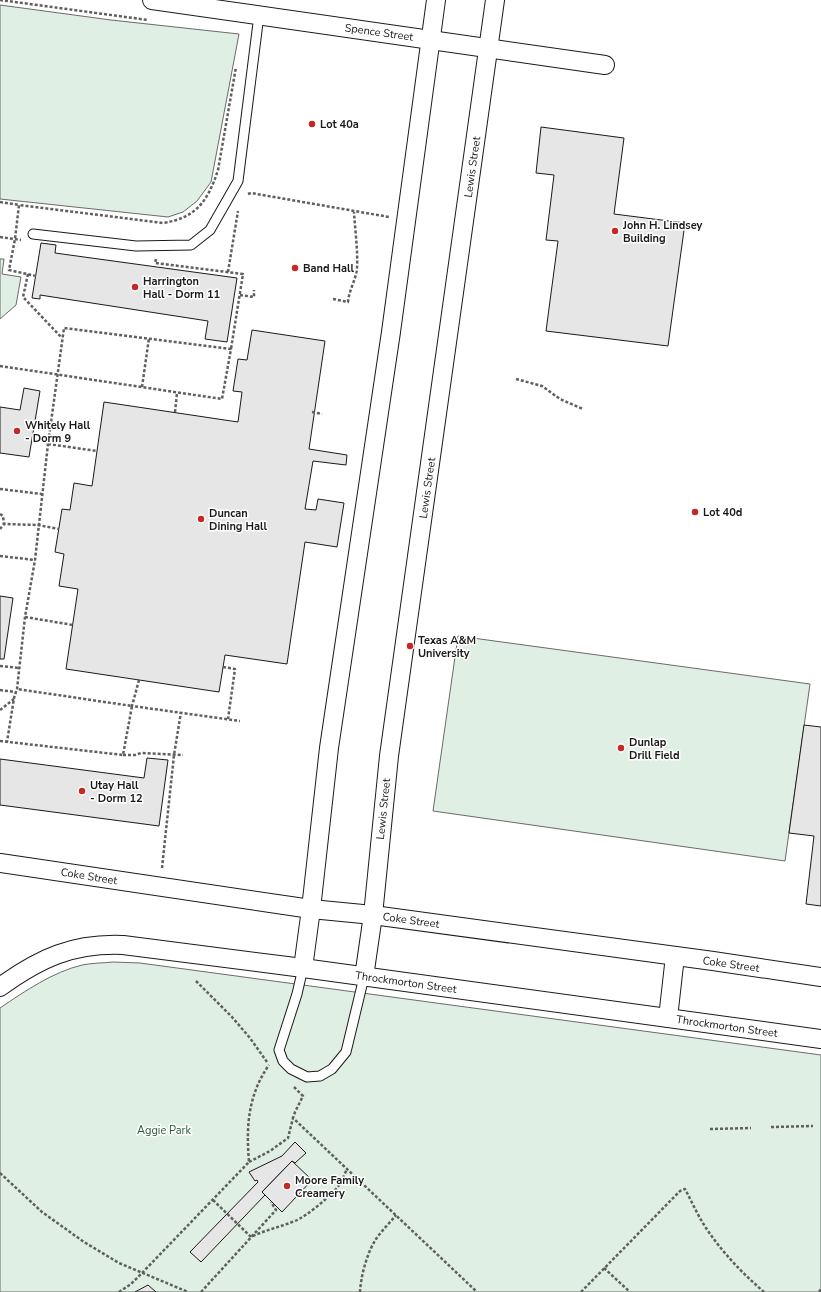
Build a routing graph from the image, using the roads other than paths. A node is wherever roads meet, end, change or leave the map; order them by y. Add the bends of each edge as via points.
1 (152, 0) edge
2 (436, 0) edge
3 (495, 0) edge
4 (232, 6) edge
5 (259, 15) junction
6 (430, 40) junction
7 (489, 48) junction
8 (605, 65) dead end
9 (34, 234) dead end
10 (0, 863) edge
11 (311, 909) junction
12 (373, 915) junction
13 (675, 956) junction
14 (303, 968) junction
15 (364, 976) junction
16 (821, 978) edge
17 (0, 987) edge
18 (668, 1018) junction
19 (821, 1039) edge

1 - 4 street, Spence Street
2 - 6 street
3 - 7 street, Lewis Street
4 - 5 street, Spence Street
5 - 6 street, Spence Street
5 - 9 lane via 238,181 210,230 191,245 136,246
6 - 7 street, Spence Street
6 - 11 street via 392,324 329,748
7 - 8 street, Spence Street
7 - 12 street, Lewis Street via 389,756
10 - 11 street, Coke Street
11 - 12 street, Coke Street
11 - 14 street
12 - 13 street, Coke Street
12 - 15 street, Lewis Street
13 - 16 street, Coke Street
13 - 18 street
14 - 15 street, Throckmorton Street
14 - 15 lane via 279,1050 283,1061 307,1077 320,1076 332,1069 346,1052
14 - 17 street, Throckmorton Street via 137,946 97,945 68,950 46,958
15 - 18 street, Throckmorton Street
18 - 19 street, Throckmorton Street

